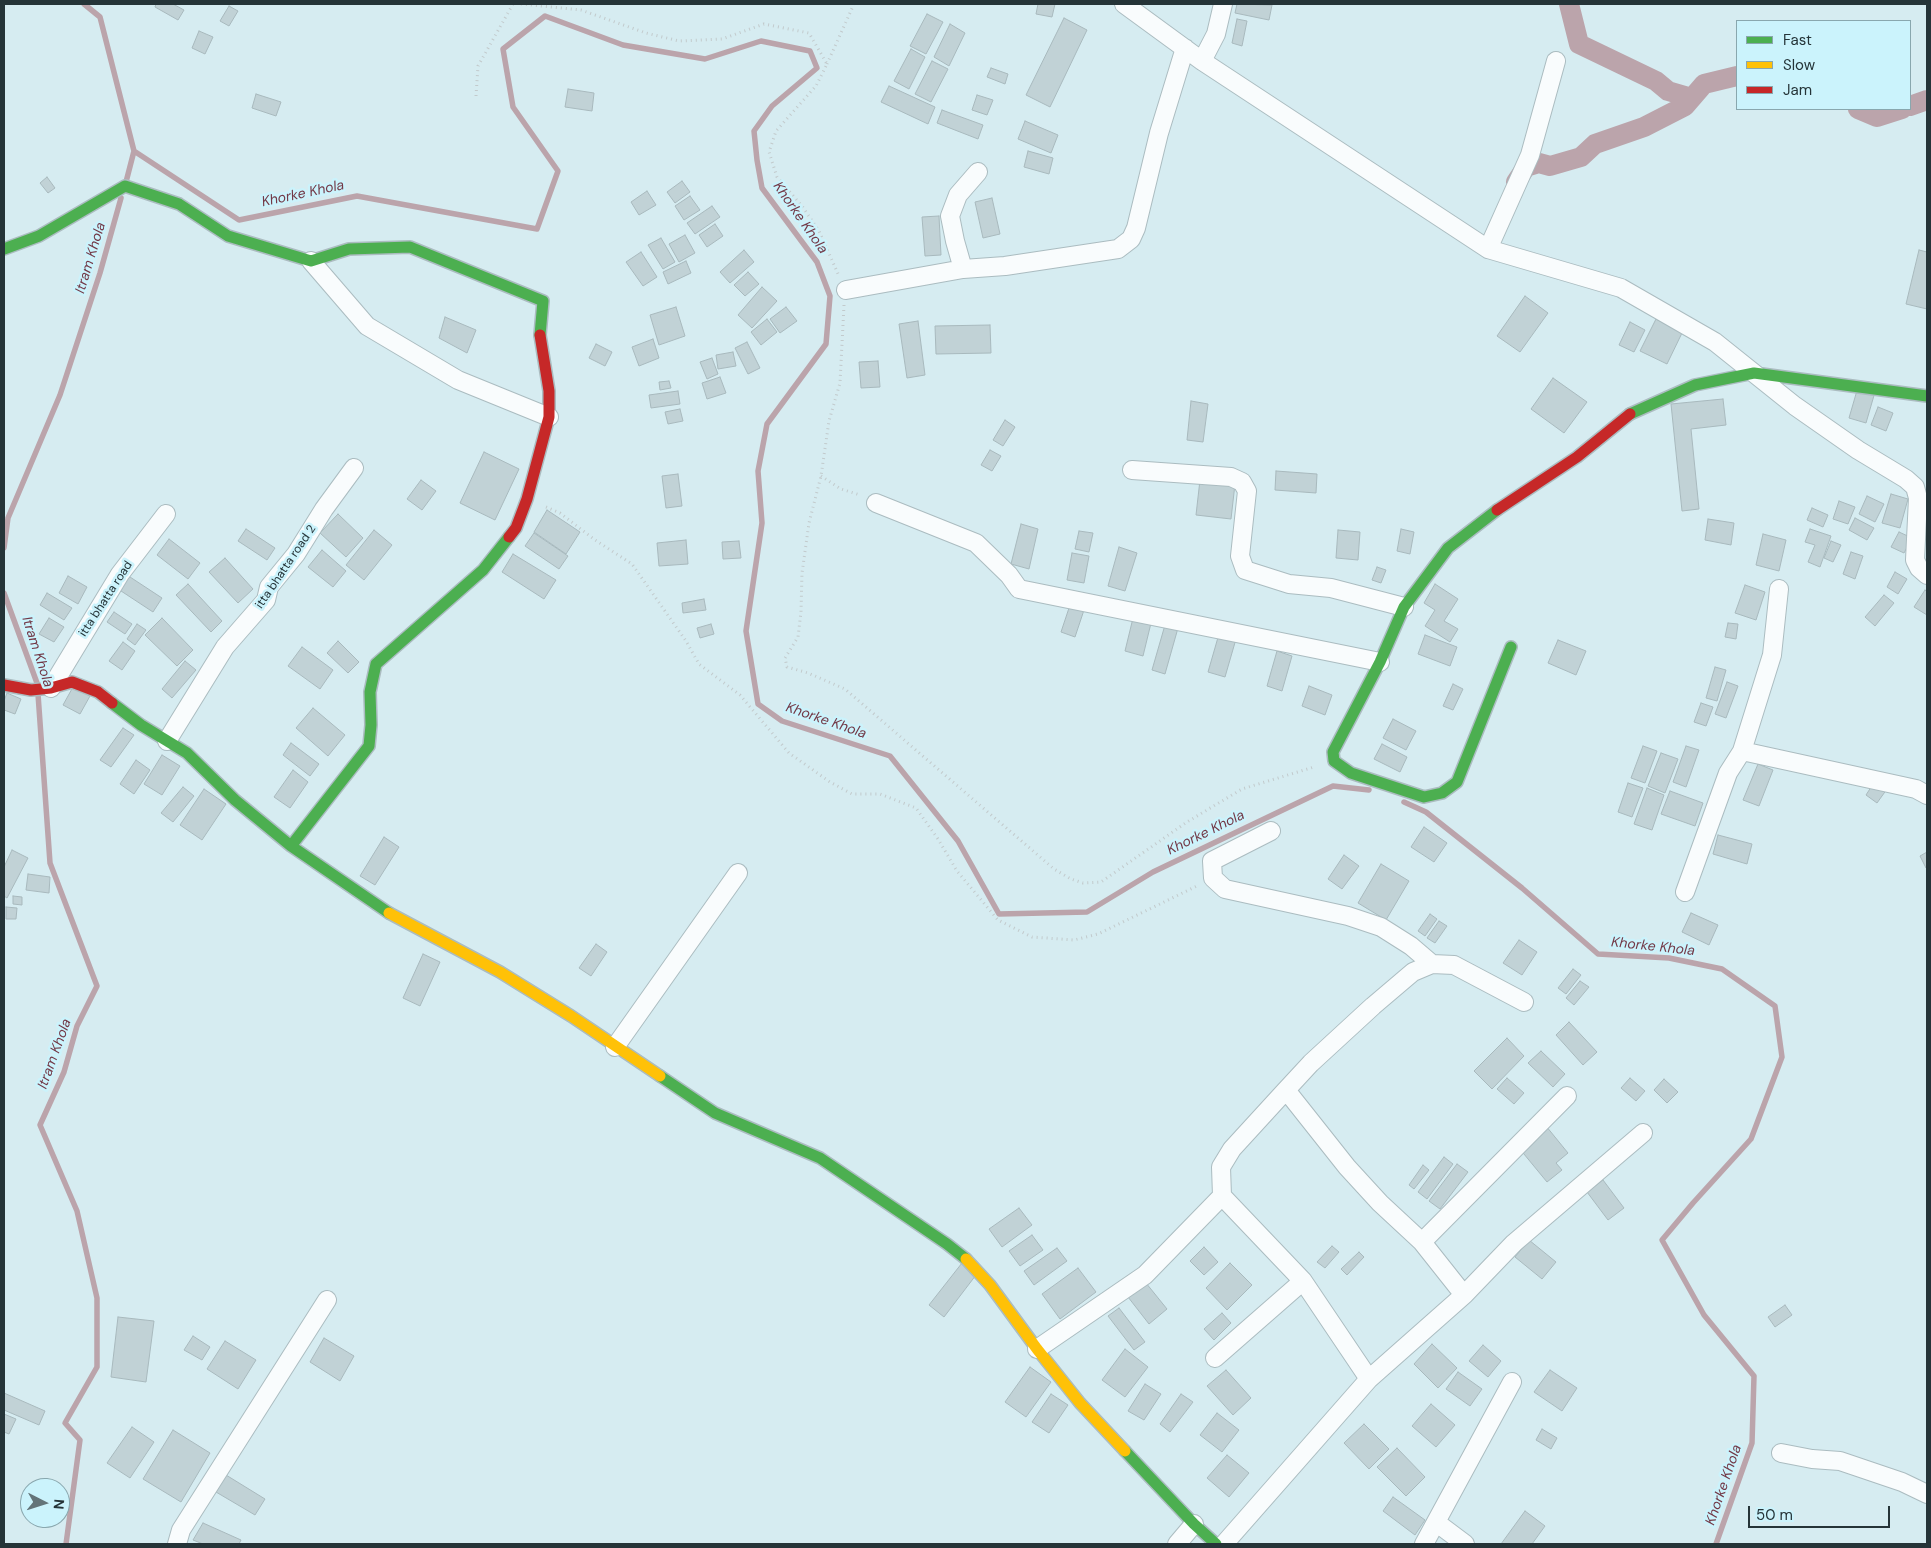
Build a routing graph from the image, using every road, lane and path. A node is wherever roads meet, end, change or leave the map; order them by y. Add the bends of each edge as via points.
1 (513, 4) edge
2 (521, 4) edge
3 (854, 4) edge
4 (1124, 4) edge
5 (1223, 4) edge
6 (1185, 48) junction
7 (1202, 61) junction
8 (1556, 61) dead end
9 (827, 64) junction
10 (476, 96) dead end
11 (978, 172) dead end
12 (4, 249) edge
13 (1488, 249) junction
14 (311, 261) junction
15 (963, 269) junction
16 (846, 290) junction
17 (1754, 373) junction
18 (1926, 390) edge
19 (549, 417) junction
20 (354, 468) dead end
21 (1132, 470) dead end
22 (821, 476) junction
23 (527, 499) junction
24 (876, 503) joint
25 (166, 514) dead end
26 (1927, 575) edge
27 (1779, 589) dead end
28 (1404, 606) junction
29 (1511, 647) dead end
30 (1380, 662) junction
31 (4, 685) edge
32 (51, 688) junction
33 (167, 741) junction
34 (1742, 751) junction
35 (1334, 760) junction
36 (1927, 795) edge
37 (1271, 831) dead end
38 (291, 846) junction
39 (738, 874) dead end
40 (1213, 878) junction
41 (1685, 892) dead end
42 (1432, 964) junction
43 (1524, 1002) dead end
44 (615, 1047) junction
45 (1286, 1090) junction
46 (1567, 1096) dead end
47 (1643, 1132) dead end
48 (1222, 1196) junction
49 (1422, 1242) junction
50 (1303, 1281) junction
51 (1464, 1295) junction
52 (327, 1300) dead end
53 (1037, 1350) junction
54 (1216, 1358) dead end
55 (1369, 1379) junction
56 (1512, 1382) dead end
57 (1781, 1453) dead end
58 (1927, 1494) edge
59 (1437, 1523) junction
60 (1194, 1524) junction
61 (177, 1544) edge
62 (1177, 1544) edge
63 (1216, 1544) edge
64 (1224, 1544) edge
65 (1424, 1544) edge
66 (1465, 1544) edge

1 - 10 path via 478,66
2 - 9 path via 580,10 679,41 722,39 764,24 808,33
3 - 9 path
4 - 6 street
5 - 7 street via 1216,34
6 - 7 street
6 - 15 street via 1131,239 1118,249
7 - 13 street
8 - 13 street via 1530,155
9 - 16 path via 816,86 776,130 769,152 777,177 819,231
11 - 15 street via 958,195 950,216
12 - 14 street via 39,236 125,186 179,204 228,236
13 - 17 street via 1621,288 1715,342
14 - 19 street via 367,326 458,380
14 - 19 street via 349,249 410,247 543,301 540,341 549,391
15 - 16 street
16 - 22 path via 840,383 829,421
17 - 18 street
17 - 26 street via 1794,406 1915,487 1918,498 1915,560
17 - 28 street via 1695,385 1629,414 1577,457 1513,498 1448,548
19 - 23 street
20 - 33 street, itta bhatta road 2 via 296,554 269,587 266,600 225,647
21 - 28 street via 1231,477 1242,482 1247,491 1240,556 1245,570 1289,584 1331,588
22 - 24 path via 841,489
22 - 35 path via 809,523 798,637 784,658 787,667 845,689 1054,869 1071,879 1083,883 1101,882 1187,822 1242,789
23 - 38 street via 516,528 483,570 376,664 370,692 369,746
23 - 40 path via 560,513 632,564 699,664 740,696 790,753 852,794 880,794 916,808 957,871 998,920 1032,936 1074,940 1098,934
24 - 30 street via 976,543 1019,589
25 - 32 street, itta bhatta road via 120,574
27 - 34 street via 1772,655
28 - 30 street
29 - 35 street via 1457,782 1442,792 1424,797 1351,773
30 - 35 street via 1333,752
31 - 32 street via 31,690
32 - 33 street via 72,682 83,684
33 - 38 street via 187,753 235,800
34 - 36 street via 1916,789
34 - 41 street via 1728,773
37 - 40 street via 1212,861
38 - 44 street via 381,909 500,972
39 - 44 street
40 - 42 street via 1225,889 1348,916 1381,927
42 - 43 street via 1454,965
42 - 45 street via 1413,972 1379,1000
44 - 53 street via 715,1113 820,1158 966,1258 990,1285
45 - 48 street via 1232,1149 1222,1167
45 - 49 street via 1347,1167
46 - 49 street
47 - 51 street via 1514,1243
48 - 50 street
48 - 53 street via 1145,1275
49 - 51 street
50 - 54 street
50 - 55 street
51 - 55 street
52 - 61 street via 181,1530
53 - 60 street via 1080,1403
55 - 64 street
56 - 59 street
57 - 58 street via 1840,1461
59 - 65 street
59 - 66 street
60 - 62 street
60 - 63 street

